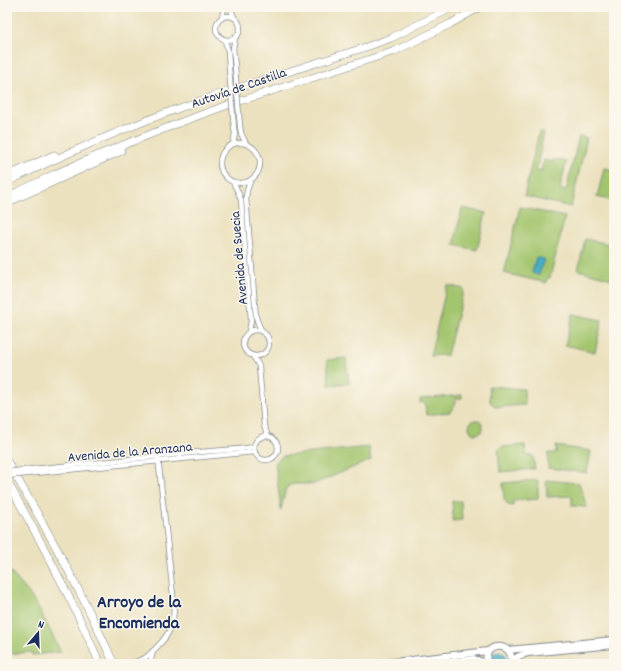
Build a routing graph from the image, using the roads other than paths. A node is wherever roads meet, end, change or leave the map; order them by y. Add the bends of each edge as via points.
1 (224, 7) edge
2 (230, 7) edge
3 (453, 7) edge
4 (480, 7) edge
5 (234, 17) junction
6 (222, 18) junction
7 (236, 38) junction
8 (225, 40) junction
9 (232, 68) junction
10 (142, 123) junction
11 (233, 144) junction
12 (246, 144) junction
13 (7, 176) edge
14 (251, 180) junction
15 (7, 182) edge
16 (233, 182) junction
17 (9, 200) edge
18 (7, 207) edge
19 (249, 332) junction
20 (262, 332) junction
21 (262, 354) junction
22 (253, 356) junction
23 (259, 366) junction
24 (265, 428) junction
25 (263, 436) junction
26 (268, 436) junction
27 (254, 449) junction
28 (159, 459) junction
29 (7, 461) edge
30 (34, 471) junction
31 (7, 472) edge
32 (7, 476) edge
33 (7, 481) edge
34 (614, 640) edge
35 (614, 645) edge
36 (508, 650) junction
37 (153, 651) junction
38 (488, 651) junction
39 (145, 658) junction
40 (511, 663) edge
41 (100, 664) edge
42 (115, 664) edge
43 (123, 664) edge
44 (130, 664) edge
45 (143, 664) edge
46 (150, 664) edge
47 (377, 664) edge
48 (429, 664) edge
49 (486, 664) edge

1 - 6 street
2 - 5 street
3 - 10 highway, Autovía de Castilla via 391,38 222,93
4 - 17 highway, Autovía de Castilla via 395,51 184,121 53,175
5 - 6 street
5 - 7 street via 241,28
6 - 8 street via 217,23 216,30 219,37
7 - 8 street
7 - 9 street
8 - 9 street
9 - 11 street, bridge via 235,134
9 - 12 street, bridge via 241,133
10 - 13 highway via 107,133
10 - 15 highway, Autovía de Castilla
11 - 12 street
11 - 16 street via 222,155 220,166 224,175
12 - 14 street via 256,150 260,161 258,172
14 - 16 street via 245,183
14 - 20 street, Avenida de Suecia via 246,198 256,318
16 - 19 street, Avenida de Suecia via 241,200 251,320
17 - 18 highway
19 - 20 street
19 - 22 street via 244,345 246,351
20 - 21 street via 269,342
21 - 22 street
21 - 23 street
22 - 23 street
23 - 24 street
24 - 25 street
24 - 26 street
25 - 26 street
25 - 27 street via 256,441
26 - 27 street via 278,444 276,457 265,461 258,458
27 - 28 street, Avenida de la Aranzana
28 - 30 street, Avenida de la Aranzana
28 - 37 street via 174,613 169,632
29 - 42 highway via 56,544
30 - 31 street, Avenida de la Aranzana, bridge
30 - 32 street, Avenida de la Aranzana, bridge
33 - 41 highway via 45,549
34 - 36 highway
35 - 40 highway via 528,653
36 - 38 highway via 500,646
36 - 40 highway
37 - 39 street
37 - 46 street
38 - 47 highway
38 - 49 highway
39 - 44 street
39 - 45 street
42 - 43 highway
48 - 49 highway via 474,659

